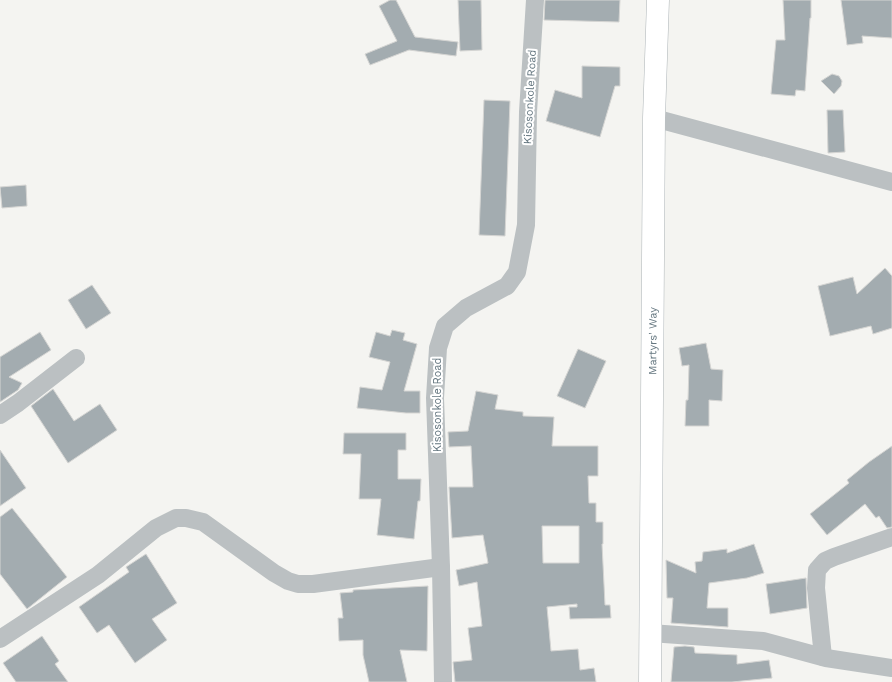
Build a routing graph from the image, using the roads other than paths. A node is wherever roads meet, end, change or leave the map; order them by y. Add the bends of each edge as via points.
1 (535, 0) edge
2 (658, 0) edge
3 (654, 118) junction
4 (892, 182) edge
5 (76, 358) dead end
6 (0, 415) edge
7 (892, 537) edge
8 (442, 567) junction
9 (650, 633) junction
10 (0, 639) edge
11 (823, 657) junction
12 (892, 668) edge
13 (442, 682) edge
14 (650, 682) edge

1 - 8 street, Kisosonkole Road via 528,112 526,225 518,272 507,286 466,308 445,326 438,348 435,398
2 - 3 main road, Martyrs' Way
3 - 4 street
3 - 9 main road, Martyrs' Way
5 - 6 street
7 - 11 street via 834,557 825,561 817,570 816,588
8 - 10 street via 298,584 274,573 203,522 176,518 156,528 98,575
8 - 13 street, Kisosonkole Road
9 - 11 street via 763,641
9 - 14 main road, Martyrs' Way
11 - 12 street

